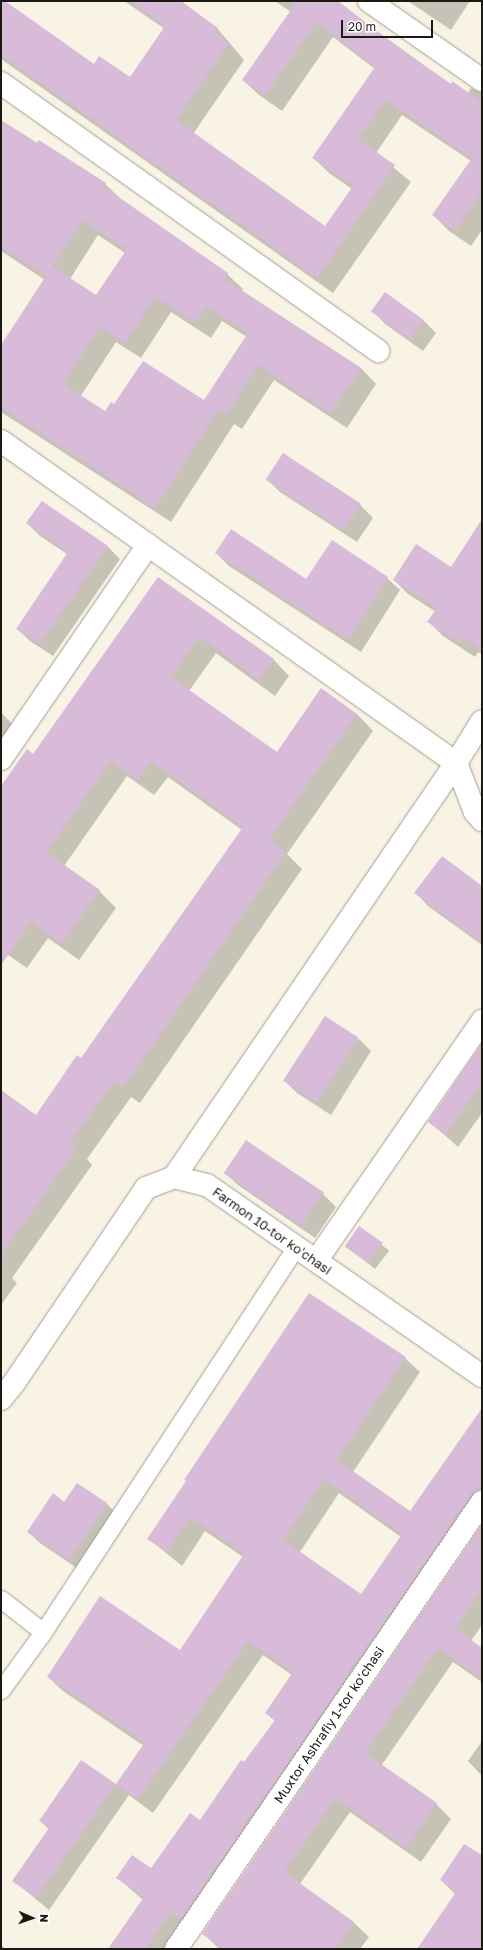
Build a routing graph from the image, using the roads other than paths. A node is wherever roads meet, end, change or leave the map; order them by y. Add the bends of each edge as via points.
1 (369, 1) edge
2 (482, 80) edge
3 (1, 83) edge
4 (378, 351) dead end
5 (1, 441) edge
6 (148, 545) junction
7 (482, 721) edge
8 (1, 759) edge
9 (456, 763) junction
10 (482, 820) edge
11 (482, 1021) edge
12 (174, 1177) junction
13 (296, 1247) junction
14 (316, 1261) junction
15 (482, 1376) edge
16 (1, 1399) edge
17 (482, 1502) edge
18 (1, 1599) edge
19 (43, 1632) junction
20 (1, 1690) edge
21 (176, 1949) edge

1 - 2 street
3 - 4 street
5 - 6 street
6 - 8 street
6 - 9 street
7 - 9 street
9 - 10 street via 476,812
9 - 12 street
11 - 14 street
12 - 13 street, Farmon 10-tor koʻchasi via 207,1185
12 - 16 street via 146,1188
13 - 14 street, Farmon 10-tor koʻchasi
13 - 19 lane
14 - 15 street, Farmon 10-tor koʻchasi
17 - 21 street, Muxtor Ashrafiy 1-tor koʻchasi
18 - 19 lane
19 - 20 lane

